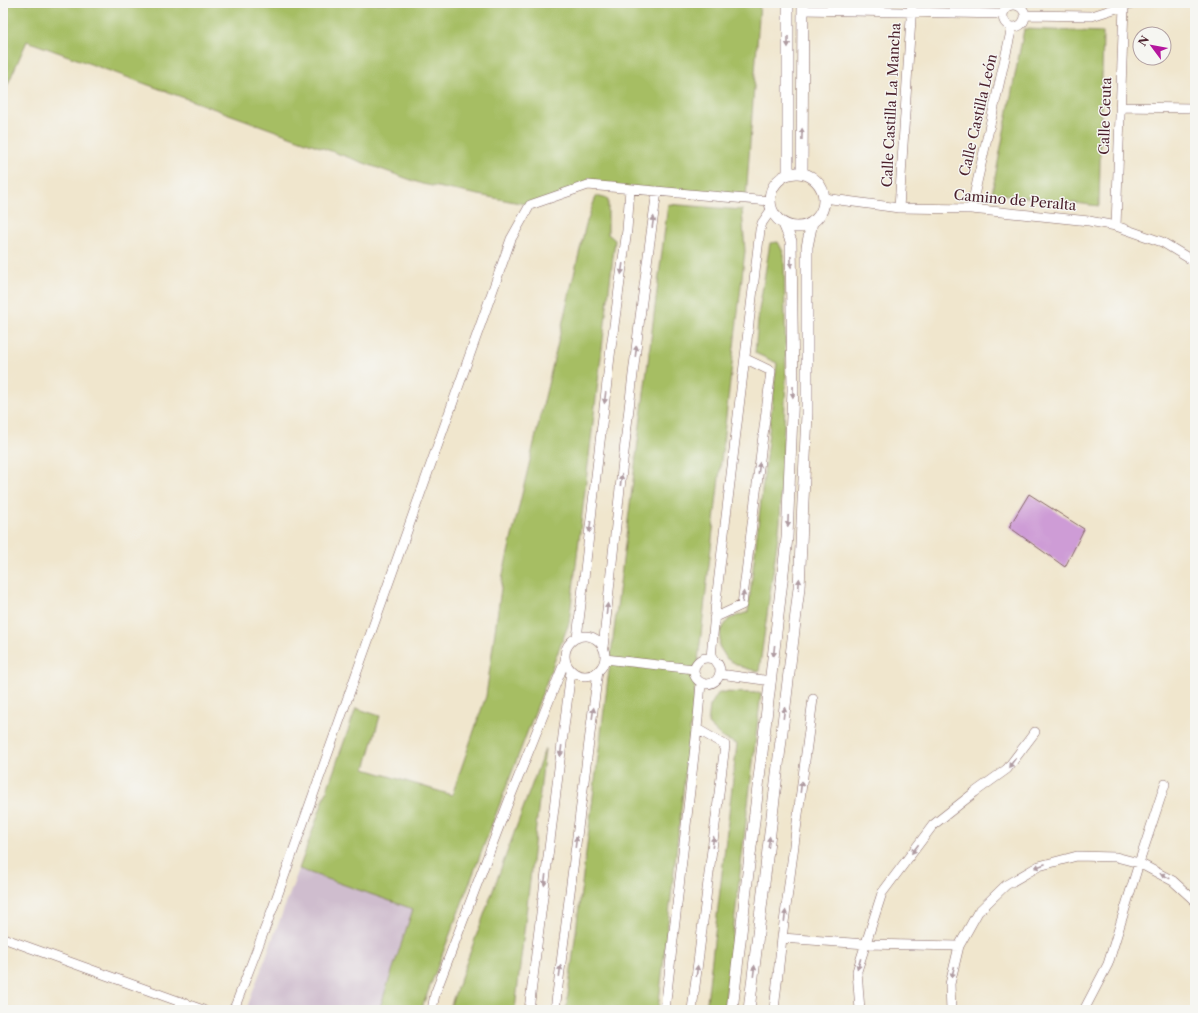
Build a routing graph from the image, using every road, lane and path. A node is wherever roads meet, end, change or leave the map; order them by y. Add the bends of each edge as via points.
1 (788, 3) edge
2 (1017, 4) edge
3 (1128, 5) edge
4 (803, 6) edge
5 (911, 7) edge
6 (1003, 14) junction
7 (1025, 15) junction
8 (1012, 27) junction
9 (1120, 107) junction
10 (1195, 108) edge
11 (802, 173) junction
12 (788, 174) junction
13 (630, 189) junction
14 (657, 191) junction
15 (824, 198) junction
16 (771, 206) junction
17 (899, 208) junction
18 (971, 209) junction
19 (812, 222) junction
20 (784, 224) junction
21 (1116, 226) junction
22 (1195, 262) edge
23 (746, 359) junction
24 (714, 618) junction
25 (577, 638) junction
26 (603, 648) junction
27 (711, 658) junction
28 (605, 659) junction
29 (565, 661) junction
30 (694, 669) junction
31 (571, 671) junction
32 (598, 671) junction
33 (720, 674) junction
34 (771, 680) junction
35 (701, 683) junction
36 (812, 699) dead end
37 (697, 729) junction
38 (1035, 732) dead end
39 (1165, 784) dead end
40 (1139, 863) junction
41 (1195, 901) edge
42 (3, 938) edge
43 (782, 938) junction
44 (866, 944) junction
45 (959, 946) junction
46 (203, 1010) edge
47 (233, 1010) edge
48 (432, 1010) edge
49 (529, 1010) edge
50 (555, 1010) edge
51 (665, 1010) edge
52 (692, 1010) edge
53 (732, 1010) edge
54 (749, 1010) edge
55 (774, 1010) edge
56 (860, 1010) edge
57 (951, 1010) edge
58 (1084, 1010) edge

1 -> 12 street
2 - 6 street via 1009,6
2 - 7 street
3 - 7 street via 1092,16
3 - 9 street, Calle Ceuta
4 - 5 street
11 -> 4 street
5 - 6 street
5 - 17 street, Calle Castilla La Mancha
6 - 8 street via 1006,24
7 - 8 street via 1022,23
8 - 18 street, Calle Castilla León
9 - 10 street
9 - 21 street, Calle Ceuta
11 - 12 street
11 - 15 street via 817,182
12 - 16 street via 774,185
13 - 14 street
13 -> 25 street
13 - 47 street via 588,185 530,205 511,239 274,905
14 - 16 street
26 -> 14 street via 624,453
15 - 17 street, Camino de Peralta
15 - 19 street via 819,216
16 - 20 street
16 - 23 street via 762,223
17 - 18 street, Camino de Peralta
18 - 21 street, Camino de Peralta via 1089,220
19 - 20 street via 798,227
54 -> 19 street via 799,588 807,414 807,247
20 -> 34 street via 791,241 793,390 787,538
21 - 22 street, Camino de Peralta via 1162,242
23 - 24 street
24 -> 23 street via 742,605 771,371
24 - 27 street
25 - 26 street via 591,637
25 - 29 street via 567,647
26 - 28 street
27 - 30 street via 699,660
27 - 33 street via 718,664
28 - 30 street
28 - 32 street
29 - 31 street
29 - 48 street via 435,994
30 - 35 street via 696,678
31 - 32 street via 581,676
31 -> 49 street
50 -> 32 street
33 - 34 street
33 - 35 street via 715,682
34 - 53 street
35 - 37 street
43 -> 36 street
37 - 51 street
52 -> 37 street via 725,745
38 -> 44 street via 1008,769 933,825 882,893
39 - 40 street
41 -> 40 street via 1173,881
40 -> 45 street via 1116,857 1077,856 1039,866 1006,885 978,912
40 - 58 street via 1108,964
42 - 46 street
43 - 44 street
43 - 55 street
44 - 45 street
44 -> 56 street via 857,971
45 -> 57 street via 950,984

